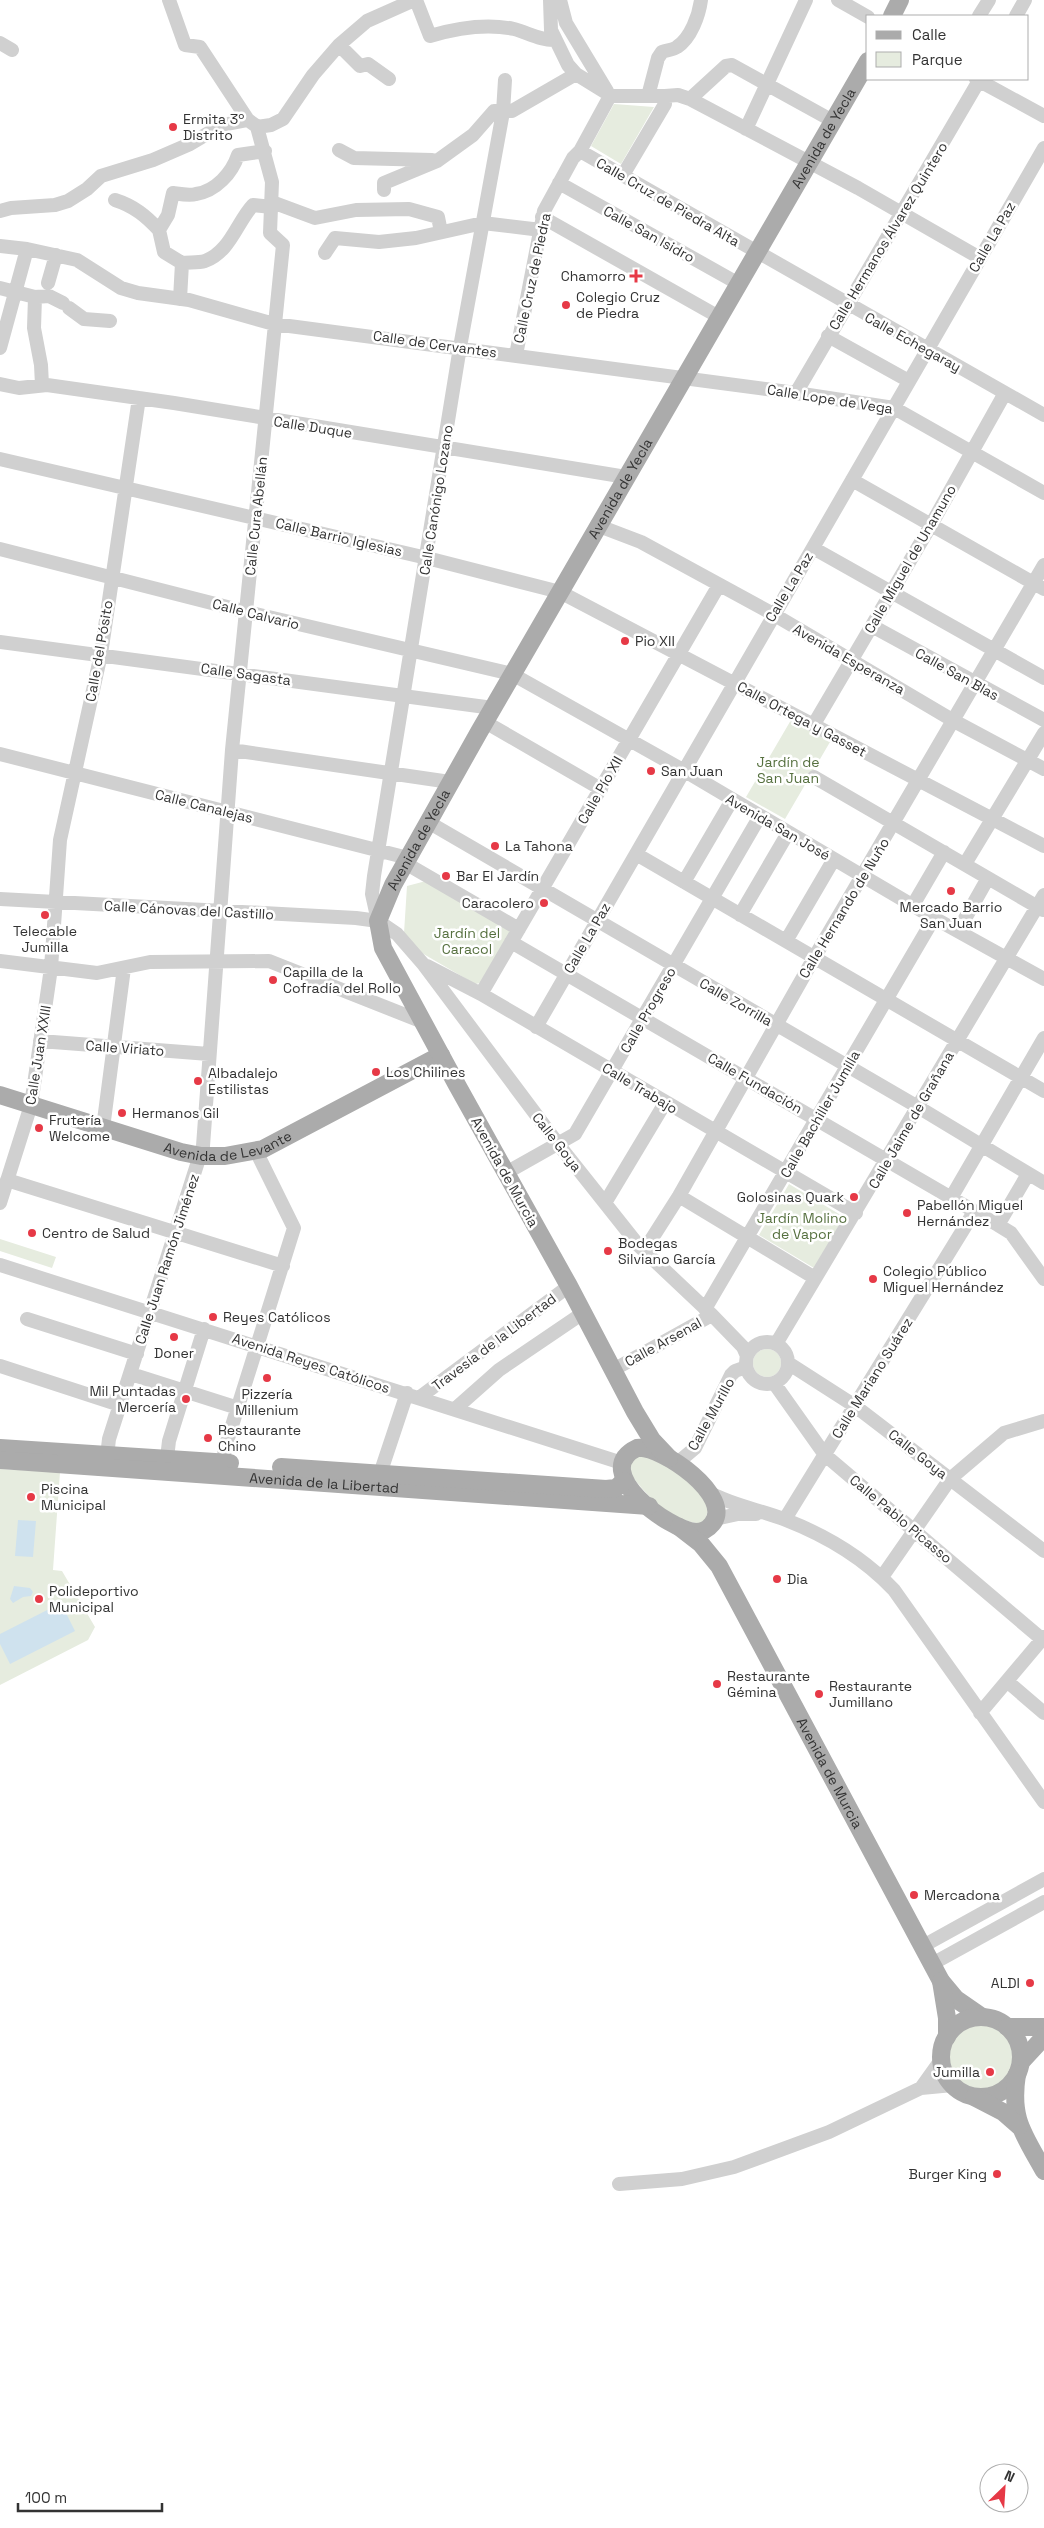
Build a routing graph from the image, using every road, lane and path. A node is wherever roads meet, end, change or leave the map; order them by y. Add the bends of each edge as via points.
1 (169, 0) edge
2 (415, 0) edge
3 (550, 0) edge
4 (560, 0) edge
5 (701, 0) edge
6 (806, 0) edge
7 (838, 0) edge
8 (900, 0) edge
9 (988, 0) edge
10 (1026, 0) edge
11 (892, 15) edge
12 (980, 15) edge
13 (1017, 15) edge
14 (866, 16) edge
15 (554, 40) junction
16 (339, 45) junction
17 (866, 64) edge
18 (576, 74) junction
19 (389, 80) dead end
20 (505, 80) dead end
21 (977, 80) edge
22 (980, 80) edge
23 (767, 84) junction
24 (610, 95) junction
25 (648, 96) junction
26 (665, 96) junction
27 (690, 99) junction
28 (502, 112) junction
29 (1044, 116) edge
30 (833, 122) junction
31 (252, 124) junction
32 (746, 129) junction
33 (1044, 148) edge
34 (339, 150) dead end
35 (265, 151) junction
36 (580, 151) junction
37 (438, 160) junction
38 (810, 162) junction
39 (623, 175) junction
40 (559, 183) junction
41 (384, 190) dead end
42 (115, 200) dead end
43 (272, 205) junction
44 (0, 211) edge
45 (901, 213) junction
46 (483, 223) junction
47 (542, 224) junction
48 (159, 230) junction
49 (441, 232) junction
50 (0, 246) edge
51 (27, 249) junction
52 (325, 253) dead end
53 (757, 253) junction
54 (56, 255) junction
55 (980, 258) junction
56 (182, 263) junction
57 (738, 284) junction
58 (0, 288) edge
59 (44, 291) junction
60 (15, 292) junction
61 (184, 299) junction
62 (847, 305) junction
63 (719, 317) junction
64 (110, 321) dead end
65 (274, 324) junction
66 (828, 336) junction
67 (460, 347) junction
68 (0, 348) edge
69 (927, 350) junction
70 (516, 355) junction
71 (684, 378) junction
72 (909, 381) junction
73 (0, 384) edge
74 (42, 386) junction
75 (796, 393) junction
76 (1005, 393) junction
77 (139, 398) junction
78 (894, 408) junction
79 (1044, 415) edge
80 (266, 419) junction
81 (444, 448) junction
82 (971, 452) junction
83 (0, 459) edge
84 (626, 477) junction
85 (852, 480) junction
86 (126, 488) junction
87 (1044, 493) edge
88 (256, 518) junction
89 (931, 525) junction
90 (599, 526) junction
91 (813, 548) junction
92 (0, 549) edge
93 (427, 558) junction
94 (1044, 565) edge
95 (112, 578) junction
96 (719, 585) junction
97 (1039, 586) edge
98 (560, 592) junction
99 (891, 592) junction
100 (247, 612) junction
101 (773, 614) junction
102 (872, 626) junction
103 (0, 642) edge
104 (411, 651) junction
105 (994, 651) junction
106 (101, 654) junction
107 (678, 656) junction
108 (851, 660) junction
109 (240, 674) junction
110 (512, 674) junction
111 (1044, 678) edge
112 (734, 682) junction
113 (975, 684) junction
114 (404, 695) junction
115 (489, 715) junction
116 (1044, 720) edge
117 (954, 721) junction
118 (814, 724) junction
119 (1044, 733) edge
120 (630, 739) junction
121 (232, 750) junction
122 (0, 754) edge
123 (1028, 761) junction
124 (683, 770) junction
125 (1044, 770) edge
126 (74, 772) junction
127 (391, 772) junction
128 (814, 777) dead end
129 (457, 778) junction
130 (919, 781) junction
131 (601, 789) junction
132 (732, 800) junction
133 (228, 812) junction
134 (760, 816) junction
135 (992, 819) junction
136 (428, 822) junction
137 (895, 823) junction
138 (788, 833) junction
139 (1044, 846) edge
140 (378, 850) junction
141 (944, 852) junction
142 (636, 854) junction
143 (834, 859) junction
144 (406, 860) junction
145 (965, 864) junction
146 (862, 876) junction
147 (988, 878) junction
148 (684, 882) junction
149 (542, 889) junction
150 (711, 898) junction
151 (0, 899) edge
152 (56, 902) junction
153 (1042, 904) edge
154 (912, 906) junction
155 (220, 912) junction
156 (740, 915) junction
157 (934, 918) junction
158 (378, 921) junction
159 (597, 921) junction
160 (518, 929) junction
161 (958, 931) junction
162 (786, 941) junction
163 (511, 942) junction
164 (814, 958) junction
165 (1006, 958) junction
166 (0, 961) edge
167 (216, 962) junction
168 (424, 965) junction
169 (673, 965) junction
170 (51, 968) junction
171 (124, 968) junction
172 (566, 974) junction
173 (1044, 980) edge
174 (481, 994) junction
175 (886, 1000) junction
176 (643, 1018) junction
177 (423, 1022) junction
178 (776, 1025) junction
179 (536, 1027) junction
180 (1044, 1038) edge
181 (40, 1041) junction
182 (957, 1041) junction
183 (112, 1046) junction
184 (209, 1054) junction
185 (441, 1055) junction
186 (848, 1066) junction
187 (612, 1072) junction
188 (745, 1078) junction
189 (1021, 1078) junction
190 (1044, 1091) edge
191 (0, 1095) edge
192 (665, 1103) junction
193 (31, 1105) junction
194 (918, 1107) junction
195 (817, 1119) junction
196 (103, 1128) junction
197 (715, 1132) junction
198 (558, 1144) junction
199 (981, 1146) junction
200 (256, 1151) junction
201 (200, 1156) junction
202 (887, 1160) junction
203 (506, 1173) junction
204 (786, 1173) junction
205 (1028, 1174) junction
206 (7, 1180) junction
207 (1044, 1183) edge
208 (679, 1196) junction
209 (951, 1198) junction
210 (0, 1203) edge
211 (605, 1203) junction
212 (974, 1212) junction
213 (856, 1213) junction
214 (998, 1225) junction
215 (176, 1232) junction
216 (747, 1238) junction
217 (644, 1252) junction
218 (0, 1265) edge
219 (282, 1266) junction
220 (815, 1278) junction
221 (1044, 1279) edge
222 (568, 1286) junction
223 (150, 1312) junction
224 (708, 1312) junction
225 (583, 1313) junction
226 (26, 1319) dead end
227 (204, 1329) junction
228 (776, 1344) junction
229 (258, 1346) junction
230 (137, 1354) junction
231 (747, 1361) junction
232 (788, 1363) junction
233 (0, 1366) edge
234 (613, 1370) junction
235 (131, 1374) junction
236 (774, 1383) junction
237 (184, 1390) junction
238 (413, 1395) junction
239 (120, 1405) junction
240 (855, 1406) junction
241 (238, 1408) junction
242 (455, 1409) junction
243 (637, 1416) junction
244 (1044, 1421) edge
245 (0, 1448) edge
246 (825, 1455) junction
247 (626, 1457) junction
248 (167, 1458) junction
249 (0, 1460) edge
250 (107, 1460) junction
251 (672, 1461) junction
252 (223, 1463) junction
253 (380, 1474) junction
254 (950, 1479) junction
255 (624, 1481) junction
256 (710, 1493) junction
257 (649, 1506) junction
258 (767, 1514) junction
259 (785, 1519) junction
260 (715, 1521) junction
261 (679, 1527) junction
262 (915, 1529) junction
263 (1044, 1551) edge
264 (719, 1566) junction
265 (882, 1578) junction
266 (1043, 1639) edge
267 (1008, 1682) junction
268 (980, 1713) junction
269 (1044, 1713) edge
270 (1044, 1802) edge
271 (1044, 1879) edge
272 (1044, 1902) edge
273 (923, 1946) junction
274 (932, 1964) junction
275 (941, 1981) junction
276 (982, 2017) junction
277 (1007, 2027) junction
278 (1044, 2027) edge
279 (947, 2037) junction
280 (1044, 2037) edge
281 (941, 2060) junction
282 (1019, 2068) junction
283 (952, 2085) junction
284 (921, 2088) junction
285 (972, 2096) junction
286 (1019, 2126) junction
287 (1044, 2171) edge
288 (620, 2184) dead end

1 - 31 street, Calle Cura Abellán via 185,45 200,47
2 - 15 street via 430,36 449,30 485,26 514,29
2 - 16 street via 367,21
3 - 15 street
4 - 24 street via 566,23
5 - 25 street via 683,42 675,49 662,52 658,58
6 - 23 street
7 - 14 street
8 - 11 main road
9 - 12 street
10 - 13 street
15 - 18 street
16 - 19 street via 360,66 368,64
16 - 31 street via 283,119 271,126
17 - 30 main road, Avenida de Yecla
18 - 24 street
18 - 28 street via 512,111
20 - 28 street, Calle Canónigo Lozano
21 - 45 street, Calle Hermanos Álvarez Quintero
22 - 29 street
23 - 27 street via 729,65
23 - 30 street
23 - 32 street
24 - 25 street
24 - 36 street, Calle Cruz de Piedra
25 - 26 street
26 - 27 street via 682,95
26 - 39 street via 665,104
27 - 32 street
28 - 37 street via 494,111 472,135
28 - 46 street, Calle Canónigo Lozano
30 - 38 main road, Avenida de Yecla
31 - 35 street, Calle Cura Abellán
31 - 44 street via 222,125 153,160 101,176 68,201
32 - 38 street
33 - 55 street, Calle La Paz
34 - 37 street via 354,158
35 - 43 street, Calle Cura Abellán via 272,182
35 - 48 street via 238,156 222,181 197,194 173,193 168,215
36 - 39 street, Calle Cruz de Piedra Alta
36 - 40 street, Calle Cruz de Piedra
37 - 41 street via 384,183
38 - 45 street
38 - 53 main road, Avenida de Yecla
39 - 53 street, Calle Cruz de Piedra Alta
40 - 47 street, Calle Cruz de Piedra
40 - 57 street, Calle San Isidro
42 - 48 street via 145,215
43 - 49 street via 315,218 356,210 409,209 438,217
43 - 56 street via 253,205 244,214 232,239 217,254 205,261
43 - 65 street, Calle Cura Abellán via 270,233 283,245
45 - 55 street
45 - 62 street, Calle Hermanos Álvarez Quintero
46 - 47 street
46 - 49 street
46 - 67 street, Calle Canónigo Lozano
47 - 63 street
47 - 70 street, Calle Cruz de Piedra
48 - 56 street via 164,252
49 - 52 street via 379,242 335,238
50 - 51 street, Calle de Cervantes
51 - 54 street, Calle de Cervantes
51 - 60 street
53 - 57 main road, Avenida de Yecla
53 - 62 street, Calle Echegaray
54 - 59 street
54 - 61 street, Calle de Cervantes via 77,260 104,274 121,288
55 - 69 street, Calle La Paz
56 - 61 street
57 - 63 main road, Avenida de Yecla
58 - 60 street
59 - 60 street
59 - 64 street via 84,319
59 - 74 street via 34,328
60 - 68 street
61 - 65 street, Calle de Cervantes
62 - 66 street, Calle Hermanos Álvarez Quintero
62 - 69 street, Calle Echegaray
63 - 71 main road, Avenida de Yecla
65 - 67 street, Calle de Cervantes
65 - 80 street, Calle Cura Abellán
66 - 72 street
66 - 75 street, Calle Hermanos Álvarez Quintero
67 - 70 street, Calle de Cervantes
67 - 81 street, Calle Canónigo Lozano
69 - 72 street, Calle La Paz
69 - 76 street, Calle Echegaray
70 - 71 street, Calle de Cervantes
71 - 75 street, Calle Lope de Vega
71 - 84 main road, Avenida de Yecla
72 - 78 street, Calle La Paz
73 - 74 street, Calle Duque via 19,388
74 - 77 street, Calle Duque
75 - 78 street, Calle Lope de Vega
76 - 79 street, Calle Echegaray
76 - 82 street, Calle Miguel de Unamuno
77 - 80 street, Calle Duque
77 - 86 street, Calle del Pósito
78 - 82 street, Calle Lope de Vega
78 - 85 street, Calle La Paz
80 - 81 street, Calle Duque
80 - 88 street, Calle Cura Abellán
81 - 84 street, Calle Duque
81 - 93 street, Calle Canónigo Lozano
82 - 87 street, Calle Lope de Vega
82 - 89 street, Calle Miguel de Unamuno
83 - 86 street, Calle Barrio Iglesias
84 - 90 main road, Avenida de Yecla
85 - 89 street
85 - 91 street, Calle La Paz
86 - 88 street, Calle Barrio Iglesias
86 - 95 street, Calle del Pósito
88 - 93 street, Calle Barrio Iglesias
88 - 100 street, Calle Cura Abellán
89 - 97 street
89 - 99 street, Calle Miguel de Unamuno
90 - 96 street, Avenida Esperanza via 641,542
90 - 98 main road, Avenida de Yecla
91 - 99 street
91 - 101 street, Calle La Paz
92 - 95 street, Calle Calvario
93 - 98 street, Calle Barrio Iglesias
93 - 104 street, Calle Canónigo Lozano
94 - 97 street, Calle Hernando de Nuño
95 - 100 street, Calle Calvario
95 - 106 street, Calle del Pósito
96 - 101 street, Avenida Esperanza
96 - 107 street, Calle Pío XII
97 - 105 street, Calle Hernando de Nuño
98 - 107 street, Calle Ortega y Gasset
98 - 110 main road, Avenida de Yecla
99 - 102 street, Calle Miguel de Unamuno
99 - 105 street
100 - 104 street, Calle Calvario
100 - 109 street, Calle Cura Abellán
101 - 108 street, Avenida Esperanza
101 - 112 street, Calle La Paz
102 - 108 street, Calle Miguel de Unamuno
102 - 113 street, Calle San Blas
103 - 106 street, Calle Sagasta
104 - 110 street, Calle Calvario
104 - 114 street, Calle Canónigo Lozano
105 - 111 street
105 - 113 street, Calle Hernando de Nuño
106 - 109 street, Calle Sagasta
106 - 126 street, Calle del Pósito
107 - 112 street, Calle Ortega y Gasset
107 - 120 street, Calle Pío XII
108 - 117 street, Avenida Esperanza
108 - 118 street, Calle Miguel de Unamuno
109 - 114 street, Calle Sagasta
109 - 121 street, Calle Cura Abellán
110 - 115 main road, Avenida de Yecla
110 - 120 street, Avenida San José
112 - 118 street, Calle Ortega y Gasset
112 - 124 street, Calle La Paz
113 - 116 street, Calle San Blas
113 - 117 street, Calle Hernando de Nuño
114 - 115 street, Calle Sagasta
114 - 127 street, Calle Canónigo Lozano
115 - 129 main road, Avenida de Yecla
115 - 131 street
117 - 123 street, Avenida Esperanza
117 - 130 street, Calle Hernando de Nuño
118 - 130 street, Calle Ortega y Gasset
119 - 123 street
120 - 124 street, Avenida San José
120 - 131 street, Calle Pío XII
121 - 127 street
121 - 133 street, Calle Cura Abellán
122 - 126 street, Calle Canalejas
123 - 125 street, Avenida Esperanza
123 - 135 street
124 - 132 street, Avenida San José
124 - 142 street, Calle La Paz
126 - 133 street, Calle Canalejas
126 - 152 street, Calle del Pósito via 60,840
127 - 129 street
127 - 140 street, Calle Canónigo Lozano
128 - 137 street
129 - 136 main road, Avenida de Yecla
130 - 135 street, Calle Ortega y Gasset
130 - 137 street, Calle Hernando de Nuño
131 - 149 street, Calle Pío XII
132 - 134 street, Avenida San José
132 - 148 street
133 - 140 street, Calle Canalejas
133 - 155 street, Calle Cura Abellán
134 - 138 street, Avenida San José
134 - 150 street, Calle Progreso
135 - 139 street, Calle Ortega y Gasset
135 - 145 street
136 - 144 main road, Avenida de Yecla
136 - 149 street, Calle Zorrilla
137 - 141 street
137 - 146 street, Calle Hernando de Nuño
138 - 143 street, Avenida San José
138 - 156 street
140 - 144 street, Calle Canalejas
140 - 158 street, Calle Canónigo Lozano via 372,894
141 - 145 street
141 - 154 street
142 - 148 street
142 - 159 street, Calle La Paz
143 - 146 street, Avenida San José
143 - 162 street
144 - 158 main road, Avenida de Yecla via 383,904
144 - 160 street, Calle Canalejas
145 - 147 street
146 - 154 street, Avenida San José
146 - 164 street, Calle Hernando de Nuño
147 - 153 street
147 - 161 street
148 - 150 street
149 - 159 street, Calle Zorrilla
149 - 160 street, Calle Pío XII
150 - 156 street
150 - 169 street, Calle Progreso
151 - 152 street, Calle Cánovas del Castillo
152 - 155 street, Calle Cánovas del Castillo
152 - 170 street, Calle Juan XXIII
153 - 165 street, Calle Jaime de Grañana
154 - 157 street, Avenida San José
155 - 158 street, Calle Cánovas del Castillo
155 - 167 street, Calle Juan Ramón Jiménez
156 - 162 street
157 - 161 street, Avenida San José
157 - 175 street, Calle Bachiller Jumilla
158 - 168 street, Calle Goya via 397,934
158 - 177 main road, Avenida de Murcia via 383,948
159 - 169 street, Calle Zorrilla
159 - 172 street, Calle La Paz
160 - 163 street, Calle Pío XII
161 - 165 street, Avenida San José
162 - 164 street
163 - 172 street, Calle Fundación
163 - 174 street, Calle Pío XII
164 - 175 street
164 - 178 street, Calle Hernando de Nuño
165 - 173 street, Avenida San José
165 - 182 street, Calle Jaime de Grañana
166 - 170 street
167 - 171 street via 150,962
167 - 177 street via 269,961
167 - 184 street, Calle Juan Ramón Jiménez
168 - 174 street, Calle Trabajo
168 - 198 street, Calle Goya
169 - 176 street, Calle Progreso
169 - 178 street, Calle Zorrilla
170 - 171 street via 97,974
170 - 181 street, Calle Juan XXIII
171 - 183 street
172 - 176 street, Calle Fundación
172 - 179 street, Calle La Paz
174 - 179 street, Calle Trabajo
175 - 182 street
175 - 186 street, Calle Bachiller Jumilla
176 - 187 street, Calle Progreso
176 - 188 street, Calle Fundación
177 - 185 main road, Avenida de Murcia
178 - 186 street, Calle Zorrilla
178 - 188 street, Calle Hernando de Nuño
179 - 187 street, Calle Trabajo
180 - 189 street
181 - 183 street, Calle Viriato
181 - 193 street, Calle Juan XXIII
182 - 189 street
182 - 194 street, Calle Jaime de Grañana
183 - 184 street, Calle Viriato
183 - 196 street
184 - 201 street, Calle Juan Ramón Jiménez
185 - 200 main road, Avenida de Levante
185 - 203 main road, Avenida de Murcia
186 - 194 street, Calle Zorrilla
186 - 195 street, Calle Bachiller Jumilla
187 - 192 street, Calle Trabajo
187 - 198 street, Calle Progreso via 575,1134
188 - 195 street, Calle Fundación
188 - 197 street, Calle Hernando de Nuño
189 - 190 street
189 - 199 street
191 - 193 main road, Avenida de Levante
192 - 197 street, Calle Trabajo
192 - 211 street
193 - 196 main road, Avenida de Levante
193 - 206 street, Calle Juan XXIII
194 - 199 street, Calle Zorrilla
194 - 202 street, Calle Jaime de Grañana
195 - 202 street, Calle Fundación
195 - 204 street, Calle Bachiller Jumilla
196 - 201 main road, Avenida de Levante
197 - 204 street, Calle Trabajo
197 - 208 street, Calle Hernando de Nuño
198 - 203 street, Calle Progreso
198 - 211 street, Calle Goya
199 - 205 street, Calle Zorrilla
199 - 209 street
200 - 201 main road, Avenida de Levante via 232,1156
200 - 219 street via 294,1228
201 - 215 street, Calle Juan Ramón Jiménez
202 - 209 street, Calle Fundación
202 - 213 street, Calle Jaime de Grañana
203 - 222 main road, Avenida de Murcia
204 - 213 street, Calle Trabajo
204 - 216 street, Calle Bachiller Jumilla
205 - 207 street, Calle Zorrilla
205 - 214 street
206 - 210 street, Calle Juan XXIII
206 - 215 street
208 - 216 street
208 - 217 street, Calle Hernando de Nuño
209 - 212 street, Calle Fundación
211 - 217 street, Calle Goya
212 - 214 street, Calle Fundación
212 - 240 street, Calle Mariano Suárez
213 - 220 street, Calle Jaime de Grañana
214 - 221 street, Calle Fundación via 1011,1233
215 - 219 street
215 - 223 street, Calle Juan Ramón Jiménez
216 - 220 street
216 - 224 street, Calle Bachiller Jumilla
217 - 224 street, Calle Goya
218 - 223 street, Avenida Reyes Católicos
219 - 229 street
220 - 228 street, Calle Jaime de Grañana
222 - 225 main road, Avenida de Murcia
222 - 238 street, Travesía de la Libertad
223 - 227 street, Avenida Reyes Católicos
223 - 230 street, Calle Juan Ramón Jiménez
224 - 231 street, Calle Goya via 743,1347
224 - 234 street, Calle Arsenal
225 - 234 main road, Avenida de Murcia
225 - 242 street via 499,1370
226 - 230 street
227 - 229 street, Avenida Reyes Católicos
227 - 237 street
228 - 231 street via 759,1343
228 - 232 street via 786,1353
229 - 238 street, Avenida Reyes Católicos
229 - 241 street
230 - 235 street, Calle Juan Ramón Jiménez
231 - 236 street via 752,1378 758,1382
231 - 251 street, Calle Murillo via 731,1375 695,1448
232 - 236 street via 782,1377
232 - 240 street, Calle Goya
233 - 239 street
234 - 243 main road, Avenida de Murcia
235 - 237 street
235 - 239 street, Calle Juan Ramón Jiménez
236 - 246 street, Calle Pablo Picasso
237 - 241 street
237 - 248 street
238 - 242 street, Avenida Reyes Católicos
238 - 253 street
239 - 250 street, Calle Juan Ramón Jiménez via 109,1439
240 - 246 street, Calle Mariano Suárez
240 - 254 street, Calle Goya
241 - 252 street
242 - 247 street, Avenida Reyes Católicos
243 - 247 main road
243 - 251 main road, Avenida de Murcia via 652,1440
244 - 254 street via 1004,1433
245 - 250 main road
246 - 259 street, Calle Mariano Suárez
246 - 262 street, Calle Pablo Picasso
247 - 251 main road via 646,1448
247 - 255 main road via 621,1472
248 - 250 main road
248 - 252 main road
249 - 250 main road, Avenida de la Libertad
250 - 257 main road, Avenida de la Libertad
251 - 256 main road
252 - 253 main road
253 - 255 main road via 606,1489 616,1488
254 - 262 street
254 - 263 street, Calle Goya
255 - 257 main road
256 - 258 street
256 - 260 main road via 718,1508
257 - 261 main road
258 - 259 street
258 - 260 street via 738,1514
259 - 265 street via 842,1546
260 - 261 main road via 702,1531
260 - 264 main road via 712,1544
261 - 264 main road via 701,1544
262 - 265 street
262 - 266 street, Calle Pablo Picasso
264 - 273 main road, Avenida de Murcia
265 - 268 street via 894,1590
266 - 267 street
267 - 268 street
267 - 269 street
268 - 270 street
271 - 273 street
272 - 274 street
273 - 274 main road, Avenida de Murcia
274 - 275 main road, Avenida de Murcia
275 - 276 main road, Avenida de Murcia via 956,1999
275 - 279 main road, Avenida de Murcia
276 - 277 main road
276 - 279 main road via 956,2026
277 - 278 main road
277 - 282 main road via 1020,2049
279 - 281 main road
280 - 282 main road
281 - 283 main road
281 - 284 street
282 - 285 main road via 1010,2085 998,2093
282 - 286 main road via 1014,2096
283 - 284 street
283 - 285 main road
284 - 288 street via 829,2132 743,2164 682,2179
285 - 286 main road via 997,2107
286 - 287 main road

